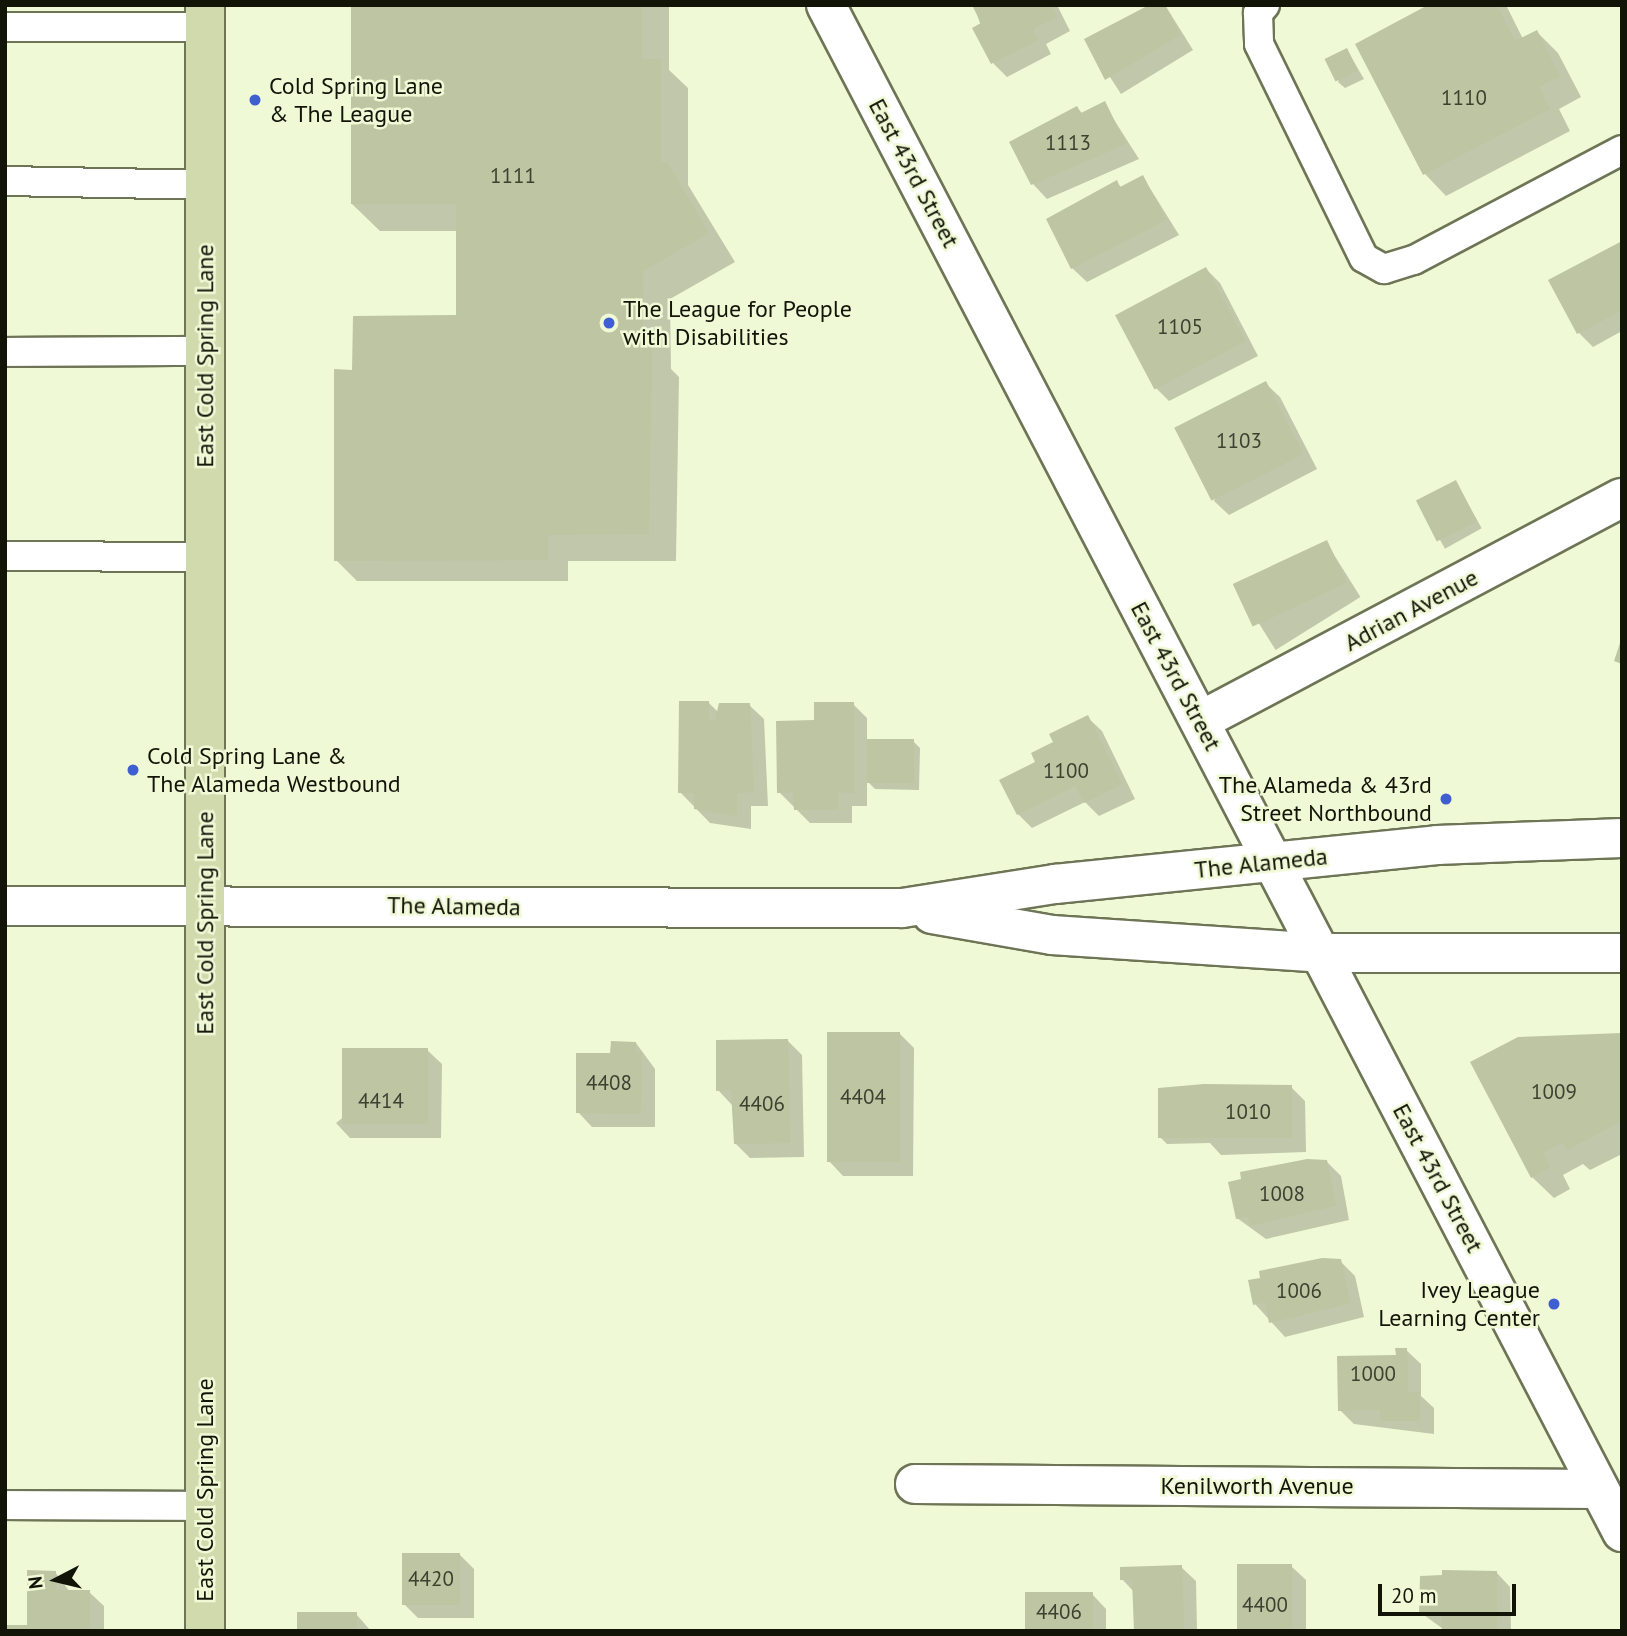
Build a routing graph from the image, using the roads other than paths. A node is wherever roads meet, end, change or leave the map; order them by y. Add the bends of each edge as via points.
1 (826, 5) edge
2 (1265, 5) edge
3 (205, 16) edge
4 (5, 27) edge
5 (1622, 150) edge
6 (5, 181) edge
7 (205, 185) junction
8 (205, 351) junction
9 (5, 352) edge
10 (1622, 498) edge
11 (5, 556) edge
12 (205, 557) junction
13 (1200, 721) junction
14 (1622, 838) edge
15 (1273, 862) junction
16 (204, 903) junction
17 (5, 906) edge
18 (902, 908) junction
19 (1321, 953) junction
20 (1622, 953) edge
21 (915, 1484) dead end
22 (1599, 1489) junction
23 (5, 1505) edge
24 (205, 1506) junction
25 (1621, 1531) edge
26 (205, 1631) edge

1 - 13 street, East 43rd Street
2 - 5 lane via 1258,13 1259,44 1364,258 1384,269 1413,260
3 - 4 lane
3 - 7 main road, East Cold Spring Lane
6 - 7 lane
7 - 8 main road, East Cold Spring Lane
8 - 9 lane
8 - 12 main road, East Cold Spring Lane
10 - 13 street, Adrian Avenue
11 - 12 lane
12 - 16 main road, East Cold Spring Lane
13 - 15 street, East 43rd Street
14 - 15 street, The Alameda via 1437,845
15 - 18 street, The Alameda via 1055,884
15 - 19 street, East 43rd Street
16 - 17 street, The Alameda
16 - 18 street, The Alameda
16 - 24 main road, East Cold Spring Lane
18 - 19 street, The Alameda via 1052,935
19 - 20 street, The Alameda
19 - 22 street, East 43rd Street
21 - 22 street, Kenilworth Avenue
22 - 25 street, East 43rd Street
23 - 24 lane
24 - 26 main road, East Cold Spring Lane

